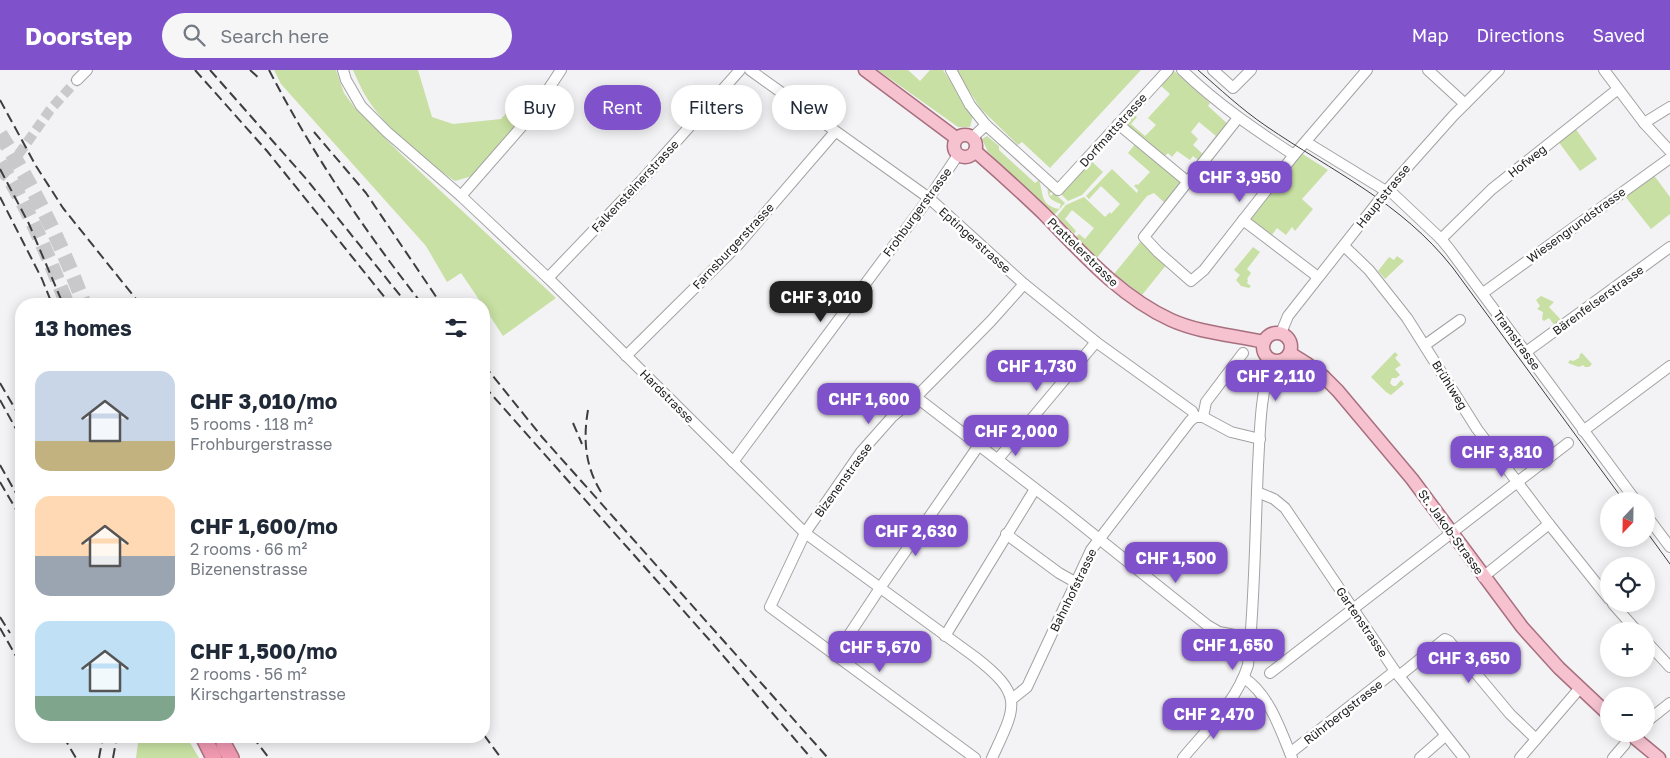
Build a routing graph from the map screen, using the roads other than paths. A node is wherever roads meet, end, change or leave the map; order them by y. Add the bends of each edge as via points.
1 (86, 70) edge
2 (343, 70) edge
3 (561, 70) edge
4 (740, 70) edge
5 (750, 70) edge
6 (865, 70) edge
7 (951, 70) edge
8 (1168, 70) edge
9 (1182, 70) edge
10 (1213, 70) edge
11 (1252, 70) edge
12 (1367, 70) edge
13 (1428, 70) edge
14 (1499, 70) edge
15 (1604, 70) edge
16 (76, 80) tunnel mouth
17 (1618, 89) junction
18 (1465, 104) junction
19 (1670, 107) edge
20 (1238, 118) junction
21 (1644, 123) junction
22 (1118, 124) junction
23 (986, 125) junction
24 (835, 132) junction
25 (973, 137) junction
26 (956, 138) junction
27 (1306, 142) junction
28 (975, 151) junction
29 (1670, 151) edge
30 (958, 154) junction
31 (1294, 156) junction
32 (1670, 158) edge
33 (1188, 182) junction
34 (1387, 190) junction
35 (461, 196) junction
36 (928, 198) junction
37 (1243, 220) junction
38 (1441, 240) junction
39 (1344, 246) junction
40 (1670, 247) edge
41 (1318, 277) junction
42 (548, 278) junction
43 (1024, 284) junction
44 (1483, 293) junction
45 (1460, 320) dead end
46 (1281, 333) junction
47 (1096, 342) junction
48 (1264, 342) junction
49 (1425, 345) junction
50 (1526, 352) junction
51 (1243, 353) dead end
52 (1290, 354) junction
53 (626, 356) junction
54 (1272, 360) junction
55 (1670, 366) edge
56 (916, 397) junction
57 (1199, 417) junction
58 (1583, 431) junction
59 (1260, 439) junction
60 (1568, 443) dead end
61 (978, 445) junction
62 (998, 459) junction
63 (733, 462) junction
64 (1518, 482) junction
65 (1035, 488) junction
66 (1257, 492) junction
67 (1629, 492) edge
68 (1550, 524) junction
69 (1655, 527) edge
70 (806, 533) junction
71 (1006, 534) junction
72 (1452, 534) junction
73 (1099, 539) junction
74 (1670, 546) edge
75 (1483, 577) junction
76 (1076, 582) junction
77 (880, 588) junction
78 (1600, 588) edge
79 (1352, 609) junction
80 (1620, 612) edge
81 (1629, 622) edge
82 (945, 636) junction
83 (1250, 638) junction
84 (1655, 651) edge
85 (835, 656) junction
86 (1670, 667) edge
87 (1270, 673) dead end
88 (1397, 674) junction
89 (1244, 678) junction
90 (1579, 688) junction
91 (1012, 699) junction
92 (1670, 703) edge
93 (1600, 707) edge
94 (1655, 715) edge
95 (1445, 736) junction
96 (1536, 739) junction
97 (1626, 742) edge
98 (1633, 742) edge
99 (206, 743) edge
100 (1291, 756) edge
101 (214, 758) edge
102 (975, 758) edge
103 (992, 758) edge
104 (1184, 758) edge
105 (1420, 758) edge
106 (1464, 758) edge
107 (1520, 758) edge
108 (1613, 758) edge
109 (1659, 758) edge

1 - 16 street
2 - 35 street, Hardstrasse via 361,106
3 - 35 street via 530,117
4 - 42 street, Falkensteinerstrasse via 641,181
5 - 24 street, Eptingerstrasse
6 - 26 main road
7 - 23 street via 970,105
8 - 22 street, Dorfmattstrasse
9 - 20 street
10 - 11 street via 1233,88
12 - 27 street
13 - 18 street
14 - 18 street, Hauptstrasse
15 - 17 street
17 - 21 street
17 - 38 street, Hofweg via 1492,189
18 - 34 street, Hauptstrasse
19 - 21 street
20 - 31 street
20 - 33 street
21 - 29 street
22 - 23 street, Dorfmattstrasse via 1058,190
22 - 33 street
23 - 25 street
24 - 36 street, Eptingerstrasse
24 - 53 street, Farnsburgerstrasse via 737,246
25 - 26 main road via 966,134
25 - 28 main road
26 - 30 main road via 954,149
27 - 31 street
27 - 34 street, Tramstrasse
28 - 30 main road via 968,157
28 - 48 main road, Prattelerstrasse via 1101,273 1124,290 1170,319 1196,329
30 - 36 street, Frohburgerstrasse
31 - 37 street
32 - 44 street, Wiesengrundstrasse
33 - 37 street via 1144,237 1191,281 1204,270
34 - 38 street, Tramstrasse
34 - 39 street, Hauptstrasse
35 - 42 street, Hardstrasse
36 - 43 street, Eptingerstrasse
36 - 63 street, Frohburgerstrasse
37 - 41 street
38 - 44 street, Tramstrasse
39 - 41 street, Hauptstrasse
39 - 49 street, Brühlweg via 1368,270
40 - 50 street, Bärenfelserstrasse
41 - 46 street, Hauptstrasse via 1288,316
42 - 53 street, Hardstrasse
43 - 47 street, Eptingerstrasse
43 - 56 street, Bizenenstrasse
44 - 50 street, Tramstrasse
45 - 49 street
46 - 48 main road via 1272,333
46 - 52 main road via 1290,341
47 - 57 street, Eptingerstrasse
47 - 62 street
48 - 54 main road via 1263,351
49 - 64 street, Brühlweg via 1477,429
50 - 58 street, Tramstrasse
51 - 57 street, Bahnhofstrasse via 1206,402
52 - 54 main road via 1280,361
52 - 72 main road, St. Jakob-Strasse via 1306,363 1338,391 1412,479
53 - 63 street, Hardstrasse
54 - 59 street
55 - 58 street
56 - 61 street
56 - 70 street, Bizenenstrasse via 892,417 861,452
57 - 59 street via 1231,432
57 - 73 street, Bahnhofstrasse via 1190,421
58 - 67 street, Tramstrasse
59 - 66 street
60 - 64 street
61 - 62 street
61 - 77 street
62 - 65 street
63 - 70 street, Hardstrasse
64 - 68 street, Brühlweg
64 - 72 street
65 - 71 street
65 - 73 street
66 - 79 street, Gartenstrasse via 1285,508
66 - 83 street
68 - 75 street
68 - 78 street, Brühlweg
69 - 74 street
70 - 77 street, Hardstrasse
70 - 85 street, Bizenenstrasse via 770,607
71 - 76 street
71 - 82 street
72 - 75 main road, St. Jakob-Strasse
72 - 79 street
73 - 76 street, Bahnhofstrasse
73 - 83 street via 1207,625 1218,632
75 - 90 main road, St. Jakob-Strasse via 1541,650
76 - 91 street, Bahnhofstrasse via 1027,687
77 - 82 street, Hardstrasse
77 - 85 street
79 - 87 street
79 - 88 street, Gartenstrasse
80 - 81 street
82 - 91 street, Hardstrasse via 993,670
83 - 89 street
84 - 86 street
85 - 102 street
88 - 95 street, Gartenstrasse
88 - 96 street, Rührbergstrasse via 1449,641 1510,714
88 - 100 street, Rührbergstrasse
89 - 100 street via 1265,698
89 - 104 street via 1236,694
90 - 93 main road, St. Jakob-Strasse
90 - 96 street
91 - 103 street via 1010,720
92 - 94 street
95 - 105 street
95 - 106 street, Gartenstrasse
96 - 107 street
97 - 108 street
98 - 109 main road
99 - 101 highway

